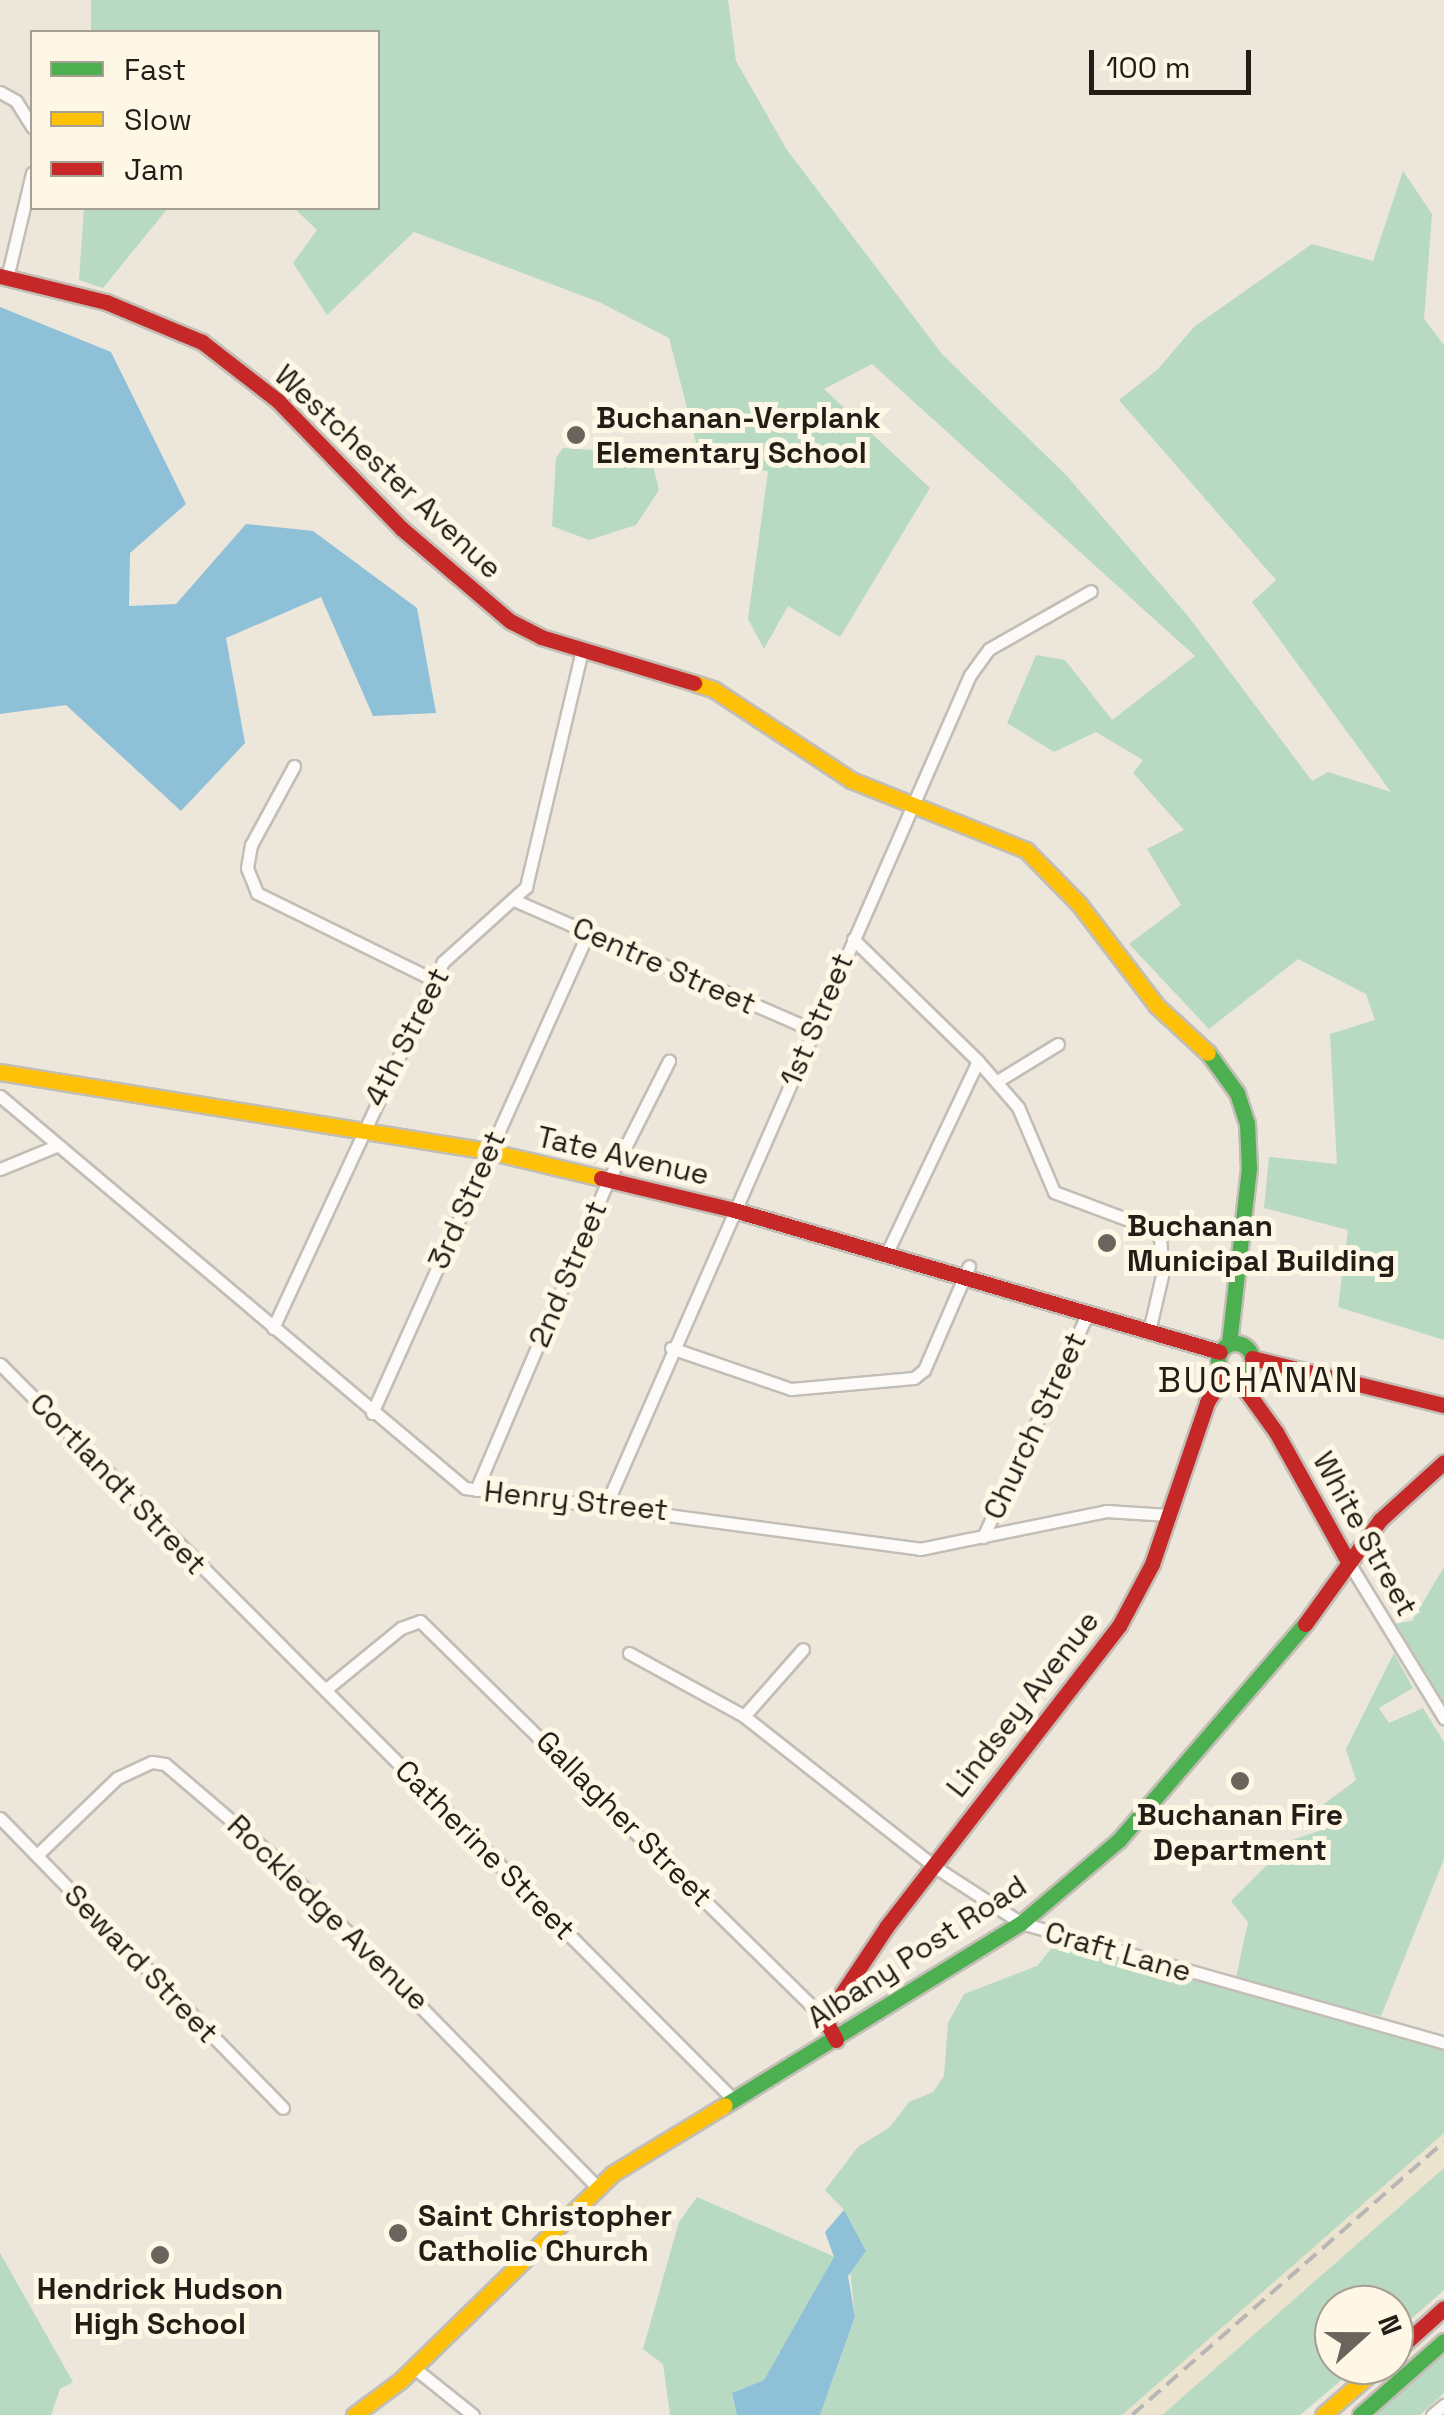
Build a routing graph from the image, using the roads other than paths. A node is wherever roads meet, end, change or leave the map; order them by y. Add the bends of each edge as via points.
1 (0, 92) edge
2 (30, 124) edge
3 (30, 180) edge
4 (3, 277) edge
5 (1091, 590) dead end
6 (582, 650) junction
7 (294, 766) dead end
8 (912, 803) junction
9 (516, 901) junction
10 (588, 933) junction
11 (853, 939) junction
12 (434, 980) junction
13 (813, 1030) junction
14 (1058, 1044) dead end
15 (669, 1061) dead end
16 (978, 1061) junction
17 (0, 1072) edge
18 (1000, 1080) junction
19 (0, 1096) edge
20 (360, 1128) junction
21 (56, 1146) junction
22 (488, 1151) junction
23 (0, 1169) edge
24 (608, 1181) junction
25 (734, 1210) junction
26 (887, 1253) junction
27 (966, 1272) junction
28 (1087, 1315) junction
29 (273, 1328) junction
30 (1150, 1331) junction
31 (671, 1348) junction
32 (1224, 1348) junction
33 (1252, 1358) junction
34 (0, 1364) edge
35 (1231, 1376) junction
36 (1444, 1405) edge
37 (372, 1413) junction
38 (1444, 1462) edge
39 (476, 1490) junction
40 (606, 1503) junction
41 (1168, 1515) junction
42 (983, 1537) junction
43 (1349, 1563) junction
44 (237, 1604) joint
45 (804, 1649) dead end
46 (629, 1653) dead end
47 (324, 1690) junction
48 (744, 1716) junction
49 (1444, 1718) edge
50 (0, 1818) edge
51 (37, 1855) junction
52 (932, 1862) junction
53 (1021, 1923) junction
54 (825, 2019) junction
55 (836, 2040) junction
56 (1444, 2043) edge
57 (732, 2098) junction
58 (283, 2108) dead end
59 (597, 2188) junction
60 (1444, 2308) edge
61 (1414, 2335) edge
62 (1444, 2340) edge
63 (413, 2367) junction
64 (1357, 2385) edge
65 (1444, 2405) edge
66 (354, 2415) edge
67 (473, 2415) edge
68 (1323, 2415) edge
69 (1360, 2415) edge
70 (1432, 2415) edge

1 - 2 street via 16,101
3 - 4 street
4 - 6 main road, Westchester Avenue via 106,302 202,342 278,401 456,579 510,621
5 - 8 street, 1st Street via 980,659
6 - 8 main road, Westchester Avenue via 713,689 851,780
6 - 9 street via 526,887
7 - 12 street via 251,844 247,868 257,893
8 - 11 street, 1st Street
8 - 32 main road, Westchester Avenue via 1026,850 1079,904 1157,1006 1230,1081 1249,1144
9 - 10 street, Centre Street
9 - 12 street, 4th Street via 462,938
10 - 13 street, Centre Street
10 - 22 street, 3rd Street
11 - 13 street, 1st Street
11 - 16 street
12 - 20 street, 4th Street
13 - 25 street, 1st Street
14 - 18 street
15 - 24 street, 2nd Street
16 - 18 street
16 - 26 street
17 - 20 main road, Tate Avenue
18 - 30 street via 1054,1192 1154,1229 1160,1238 1163,1271
19 - 21 street, Henry Street
20 - 22 main road, Tate Avenue
20 - 29 street, 4th Street
21 - 23 street
21 - 29 street, Henry Street
22 - 24 main road, Tate Avenue
22 - 37 street, 3rd Street
24 - 25 main road, Tate Avenue
24 - 39 street, 2nd Street
25 - 26 main road, Tate Avenue
25 - 31 street, 1st Street
26 - 27 main road, Tate Avenue
27 - 28 main road, Tate Avenue
27 - 31 street via 920,1375 791,1389
28 - 30 main road, Tate Avenue
28 - 42 street, Church Street
29 - 37 street, Henry Street
30 - 32 main road, Tate Avenue
31 - 40 street, 1st Street
32 - 33 main road, Tate Avenue via 1244,1345
32 - 35 main road, Westchester Avenue
33 - 35 main road, Lindsey Avenue via 1249,1371
33 - 36 main road
34 - 44 street, Cortlandt Street
35 - 41 main road, Lindsey Avenue via 1208,1402
35 - 43 main road, White Street via 1276,1432
37 - 39 street, Henry Street via 454,1483
38 - 43 main road, Albany Post Road via 1389,1510
39 - 40 street, Henry Street
40 - 42 street, Henry Street via 920,1549
41 - 42 street, Henry Street via 1106,1511
41 - 52 main road, Lindsey Avenue via 1120,1626 1034,1742
43 - 49 street, White Street
43 - 53 main road, Albany Post Road via 1291,1644 1119,1840
44 - 47 street, Catherine Street
45 - 48 street
46 - 48 street, Craft Lane
47 - 54 street, Gallagher Street via 401,1628 422,1622
47 - 57 street, Catherine Street
48 - 52 street, Craft Lane
50 - 51 street, Seward Street
51 - 58 street, Seward Street
51 - 59 street, Rockledge Avenue via 117,1778 152,1762 165,1764 275,1858
52 - 53 street, Craft Lane
52 - 54 main road, Lindsey Avenue
53 - 55 main road, Albany Post Road
53 - 56 street, Craft Lane
54 - 55 main road
55 - 57 main road, Albany Post Road
57 - 59 main road, Albany Post Road
59 - 63 main road, Albany Post Road
60 - 61 main road
62 - 69 main road
63 - 66 main road, Albany Post Road
63 - 67 street
64 - 68 main road
65 - 70 street

